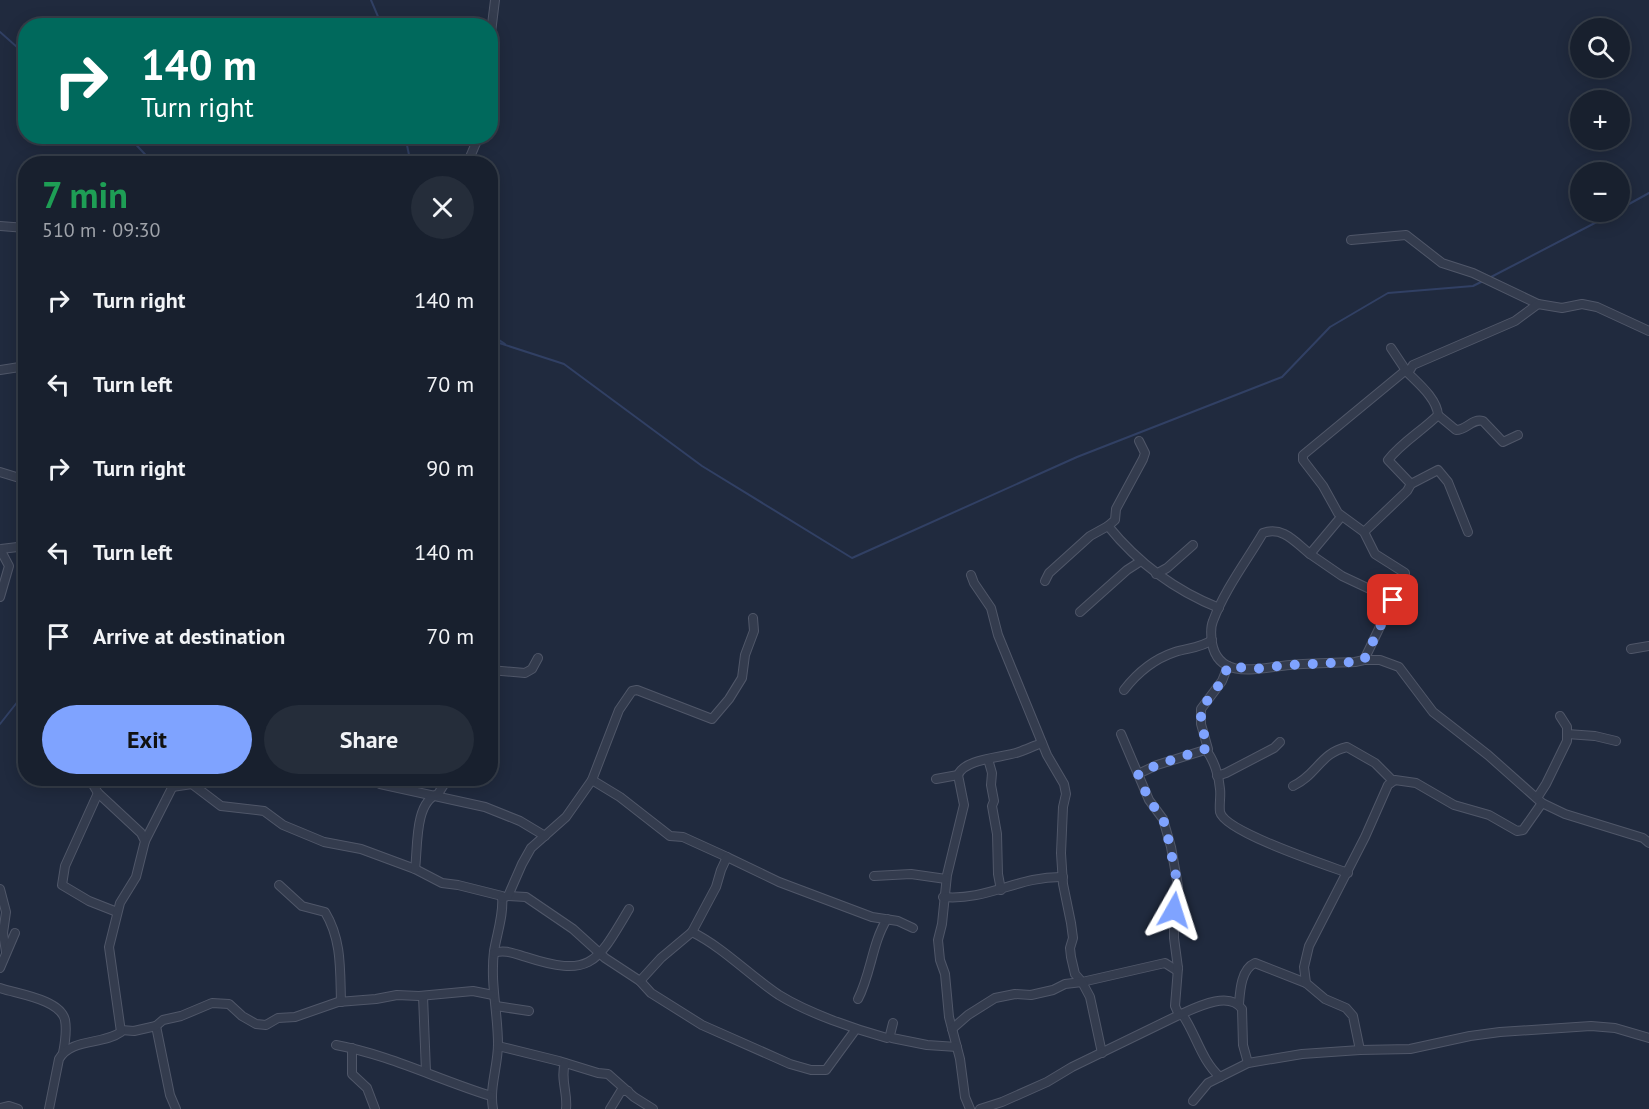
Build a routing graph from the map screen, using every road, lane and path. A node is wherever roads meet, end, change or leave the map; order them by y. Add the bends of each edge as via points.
1 (495, 0) edge
2 (493, 18) edge
3 (0, 226) edge
4 (18, 227) edge
5 (1351, 240) dead end
6 (1538, 304) junction
7 (1649, 331) edge
8 (1391, 348) dead end
9 (18, 367) edge
10 (0, 370) edge
11 (1407, 371) junction
12 (1438, 415) junction
13 (1518, 435) dead end
14 (1139, 441) dead end
15 (0, 472) edge
16 (18, 478) edge
17 (1411, 484) junction
18 (1341, 517) junction
19 (1108, 526) junction
20 (1364, 532) junction
21 (1468, 532) dead end
22 (1193, 545) dead end
23 (18, 547) edge
24 (1, 549) edge
25 (1310, 554) junction
26 (1141, 561) junction
27 (1156, 574) junction
28 (971, 575) dead end
29 (1045, 580) dead end
30 (0, 597) edge
31 (1393, 600) junction
32 (1218, 608) junction
33 (1080, 612) dead end
34 (753, 618) dead end
35 (1212, 640) junction
36 (1649, 646) edge
37 (1630, 649) dead end
38 (538, 658) dead end
39 (1364, 660) junction
40 (1228, 666) junction
41 (498, 671) edge
42 (1124, 690) dead end
43 (1560, 716) dead end
44 (1121, 734) dead end
45 (1567, 734) junction
46 (1616, 741) dead end
47 (1280, 742) dead end
48 (1042, 743) junction
49 (1206, 750) junction
50 (988, 759) junction
51 (1138, 774) junction
52 (958, 775) junction
53 (1217, 776) junction
54 (936, 779) dead end
55 (592, 780) junction
56 (1393, 781) junction
57 (94, 786) edge
58 (175, 786) edge
59 (196, 786) edge
60 (392, 786) edge
61 (443, 786) edge
62 (1293, 786) dead end
63 (172, 787) joint
64 (98, 793) junction
65 (434, 794) junction
66 (1540, 801) junction
67 (545, 836) junction
68 (145, 841) junction
69 (1649, 843) edge
70 (727, 857) junction
71 (415, 869) junction
72 (1348, 873) junction
73 (874, 876) dead end
74 (1063, 877) junction
75 (946, 879) junction
76 (279, 885) dead end
77 (0, 890) edge
78 (1001, 890) junction
79 (505, 897) junction
80 (943, 897) junction
81 (629, 909) dead end
82 (117, 912) junction
83 (887, 919) junction
84 (913, 928) dead end
85 (692, 932) junction
86 (15, 933) dead end
87 (6, 952) junction
88 (494, 953) junction
89 (600, 953) junction
90 (0, 968) edge
91 (1178, 968) junction
92 (640, 981) junction
93 (1082, 982) junction
94 (1306, 983) junction
95 (0, 988) edge
96 (493, 995) junction
97 (423, 996) junction
98 (858, 999) dead end
99 (341, 1002) junction
100 (1239, 1004) junction
101 (496, 1006) junction
102 (529, 1011) dead end
103 (1181, 1014) junction
104 (893, 1023) dead end
105 (156, 1026) junction
106 (856, 1029) junction
107 (952, 1029) junction
108 (121, 1030) junction
109 (887, 1038) dead end
110 (1649, 1038) edge
111 (336, 1045) dead end
112 (498, 1046) junction
113 (957, 1047) junction
114 (352, 1048) junction
115 (1360, 1050) junction
116 (63, 1053) junction
117 (1102, 1053) junction
118 (1248, 1063) junction
119 (565, 1064) junction
120 (426, 1072) junction
121 (1220, 1077) junction
122 (628, 1091) junction
123 (491, 1096) junction
124 (1193, 1101) dead end
125 (0, 1108) edge
126 (18, 1109) edge
127 (48, 1109) edge
128 (176, 1109) edge
129 (375, 1109) edge
130 (493, 1109) edge
131 (566, 1109) edge
132 (610, 1109) edge
133 (653, 1109) edge
134 (970, 1109) edge
135 (980, 1109) edge

1 - 2 street
3 - 4 street
5 - 6 street via 1406,235 1442,263
6 - 7 street via 1597,307
6 - 11 street via 1515,321
8 - 11 street
9 - 10 street
11 - 12 street via 1438,408
11 - 18 street via 1303,455
12 - 13 street via 1456,430 1479,420 1503,442
12 - 17 street via 1388,460
14 - 19 street via 1145,453 1143,459
15 - 16 street
17 - 20 street
17 - 21 street via 1438,470 1448,482
18 - 20 street
18 - 25 street
19 - 26 street
19 - 29 street via 1090,536
20 - 31 street via 1375,554 1405,573 1405,582
22 - 27 street
23 - 24 street
24 - 30 street via 9,566
25 - 31 street via 1342,576
25 - 32 street via 1283,532 1263,532
26 - 27 street
26 - 33 street
27 - 32 street via 1182,592
28 - 48 street via 991,608
31 - 39 street
32 - 35 street via 1211,624
34 - 55 street via 754,630 742,678 712,718 632,691 619,710
35 - 40 street via 1217,658
35 - 42 street via 1148,665
36 - 37 street
38 - 41 street via 525,673
39 - 40 street via 1254,669
39 - 66 street via 1380,660 1403,670 1433,712
40 - 49 street via 1201,709
43 - 45 street
44 - 51 street
45 - 46 street
45 - 66 street
47 - 53 street
48 - 50 street
48 - 74 street via 1066,794
49 - 51 street
49 - 53 street
50 - 52 street via 964,767
50 - 78 street
51 - 91 street via 1149,800 1163,819 1171,847 1178,886 1174,938
52 - 54 street
52 - 75 street via 964,805
53 - 72 street via 1220,813 1225,819 1253,836
55 - 67 street via 566,817
55 - 70 street via 670,836 683,837
56 - 62 street via 1375,763 1347,747 1325,756 1309,776
56 - 66 street via 1416,783 1454,805 1489,815 1518,831 1529,824
56 - 72 street
57 - 64 street
58 - 63 street
59 - 71 street via 221,806 264,811 283,825 324,842 361,849
60 - 65 street
61 - 65 street
63 - 68 street
64 - 68 street
64 - 82 street via 64,866 62,885
65 - 67 street via 485,807
65 - 71 street via 419,819
66 - 69 street via 1565,814
67 - 79 street via 531,848
68 - 82 street via 136,877
70 - 83 street via 779,882
70 - 85 street via 717,887
71 - 79 street via 442,883
72 - 94 street via 1310,946 1304,967
73 - 75 street via 911,874
74 - 78 street via 1016,883
74 - 93 street via 1073,938 1071,957 1075,974
75 - 80 street
76 - 99 street via 302,906 325,912 333,925 339,945
77 - 87 street via 6,912
78 - 80 street via 970,897
79 - 88 street
79 - 89 street via 526,897
80 - 107 street via 938,940
81 - 89 street
82 - 108 street via 109,947
83 - 84 street
83 - 98 street
85 - 92 street
85 - 106 street via 780,995 806,1010
86 - 87 street
87 - 90 street
88 - 89 street via 507,951 569,968 584,966
88 - 96 street
89 - 92 street
91 - 93 street via 1166,963
91 - 103 street via 1175,1006
92 - 106 street via 651,993 702,1025 811,1071 826,1070
93 - 107 street via 1039,994 995,998
93 - 117 street via 1090,997
94 - 100 street via 1251,964
94 - 115 street via 1353,1016
95 - 116 street via 60,1011 65,1019
96 - 97 street via 473,992
96 - 101 street
97 - 99 street
97 - 120 street
99 - 105 street via 295,1017 278,1018 266,1025 242,1017 229,1004 212,1003
100 - 103 street via 1219,1001
100 - 118 street
101 - 102 street
101 - 112 street
103 - 117 street
103 - 121 street
104 - 113 street via 892,1038
105 - 108 street
105 - 128 street
106 - 109 street
107 - 113 street
108 - 116 street
110 - 115 street via 1591,1026 1470,1036 1410,1049
111 - 114 street
112 - 119 street
112 - 123 street
113 - 134 street
114 - 120 street
114 - 129 street via 352,1074 367,1088
115 - 118 street
116 - 127 street
117 - 135 street via 1047,1082
118 - 121 street
119 - 122 street via 608,1074
119 - 131 street via 562,1083
120 - 123 street
121 - 124 street via 1208,1083
122 - 132 street via 621,1091
122 - 133 street
123 - 130 street
125 - 126 street

